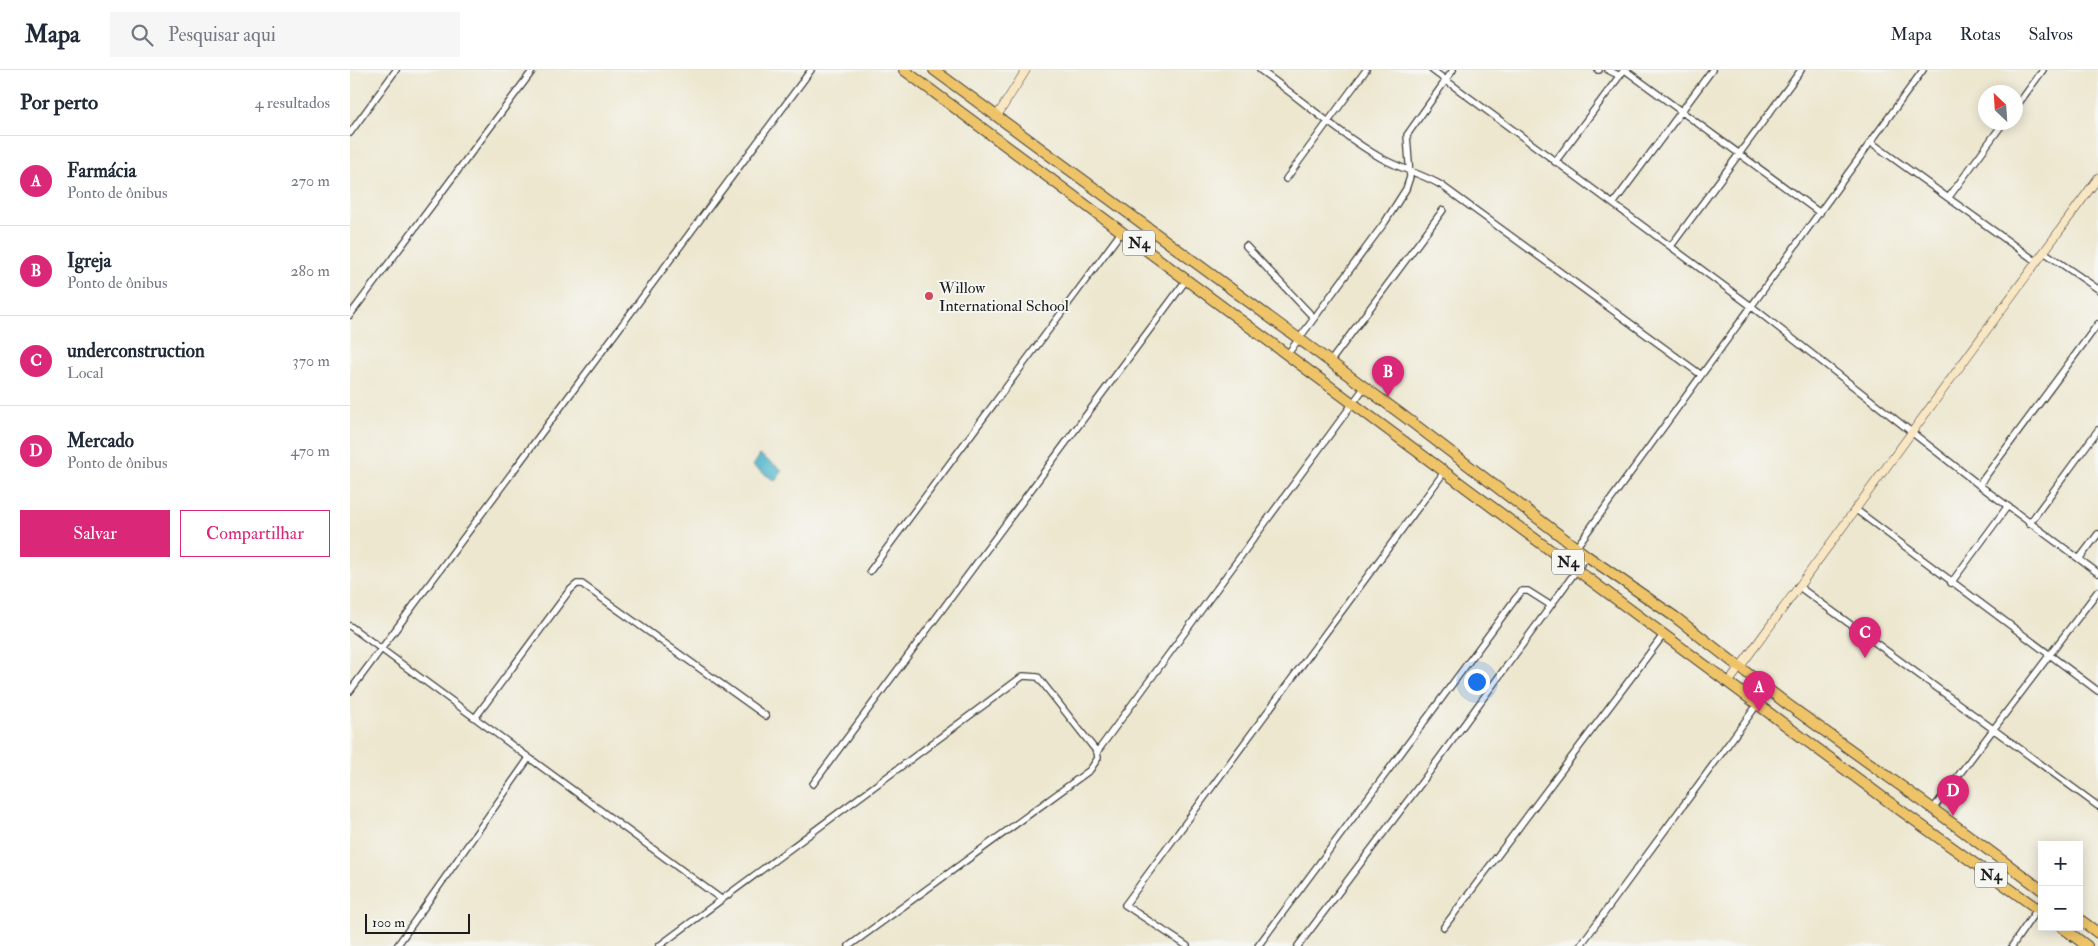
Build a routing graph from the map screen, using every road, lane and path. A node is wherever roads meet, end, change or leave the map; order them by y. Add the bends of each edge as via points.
1 (396, 70) edge
2 (533, 70) edge
3 (811, 70) edge
4 (904, 70) edge
5 (934, 70) edge
6 (1026, 70) edge
7 (1260, 70) edge
8 (1366, 70) edge
9 (1432, 70) edge
10 (1453, 70) edge
11 (1608, 70) edge
12 (1624, 70) edge
13 (1712, 70) edge
14 (1801, 70) edge
15 (2043, 70) edge
16 (1920, 71) edge
17 (1620, 76) junction
18 (1445, 80) junction
19 (2023, 97) edge
20 (1682, 111) junction
21 (997, 116) junction
22 (1328, 122) junction
23 (1998, 130) edge
24 (350, 133) edge
25 (1872, 143) junction
26 (1740, 154) junction
27 (1555, 162) junction
28 (1409, 171) junction
29 (2098, 178) edge
30 (1286, 179) dead end
31 (1949, 197) junction
32 (1613, 204) junction
33 (1443, 210) dead end
34 (1820, 213) junction
35 (1122, 231) junction
36 (1246, 246) dead end
37 (1671, 246) junction
38 (2044, 252) junction
39 (2037, 262) junction
40 (1187, 279) junction
41 (2098, 289) edge
42 (1751, 306) junction
43 (350, 315) edge
44 (1314, 318) junction
45 (2098, 324) edge
46 (1298, 339) junction
47 (1287, 355) junction
48 (1330, 362) junction
49 (1700, 374) junction
50 (1364, 388) junction
51 (1354, 404) junction
52 (2098, 430) edge
53 (1911, 432) junction
54 (1445, 471) junction
55 (1979, 485) junction
56 (2007, 507) junction
57 (1855, 509) junction
58 (2029, 524) junction
59 (2098, 534) edge
60 (1576, 546) junction
61 (1587, 556) junction
62 (2079, 559) junction
63 (1567, 560) junction
64 (1578, 570) junction
65 (870, 571) dead end
66 (2098, 573) edge
67 (1951, 583) junction
68 (1798, 586) junction
69 (2098, 591) edge
70 (1550, 605) junction
71 (350, 626) edge
72 (1664, 634) junction
73 (381, 649) junction
74 (2050, 655) junction
75 (1741, 666) junction
76 (1729, 682) junction
77 (1768, 690) junction
78 (350, 691) edge
79 (2098, 691) edge
80 (1758, 703) junction
81 (766, 716) dead end
82 (475, 718) junction
83 (1993, 730) junction
84 (1097, 752) junction
85 (529, 758) junction
86 (813, 784) dead end
87 (2098, 806) edge
88 (1933, 809) junction
89 (2038, 887) edge
90 (721, 899) junction
91 (2038, 907) edge
92 (2038, 911) edge
93 (2083, 922) edge
94 (1444, 927) dead end
95 (2067, 931) edge
96 (2098, 933) edge
97 (397, 946) edge
98 (659, 946) edge
99 (849, 946) edge
100 (1187, 946) edge
101 (1258, 946) edge
102 (1298, 946) edge
103 (1580, 946) edge
104 (2012, 946) edge
105 (2087, 946) edge

1 - 24 street
2 - 43 street
3 - 73 street
4 - 35 highway, N4
5 - 21 highway, N4
6 - 21 street
7 - 22 street
8 - 22 street
9 - 18 street
10 - 18 street
11 - 17 street
12 - 17 street
12 - 20 street
13 - 20 street
14 - 26 street
15 - 19 street
16 - 25 street
17 - 27 street
18 - 27 street
18 - 28 street via 1407,135
20 - 26 street
20 - 32 street
21 - 46 highway, N4
22 - 28 street via 1383,159
22 - 30 street
23 - 31 street
25 - 31 street
25 - 34 street
26 - 34 street
26 - 37 street
27 - 32 street
28 - 44 street via 1406,189 1385,222
28 - 49 street via 1441,185
29 - 38 street
31 - 39 street
32 - 37 street
33 - 48 street
34 - 42 street
35 - 40 highway, N4
35 - 65 street
36 - 44 street
37 - 42 street
38 - 39 street
38 - 41 street
39 - 53 street
40 - 47 highway, N4
40 - 86 street
42 - 49 street
42 - 53 street
44 - 46 street
45 - 55 street
46 - 47 street
46 - 48 highway, N4
47 - 51 highway, N4
48 - 50 highway, N4
49 - 60 street
50 - 51 street
50 - 60 highway, N4
51 - 54 highway, N4
51 - 84 street
52 - 58 street
53 - 55 street
53 - 57 street
54 - 63 highway, N4
54 - 100 street via 1126,905
55 - 56 street
56 - 58 street
56 - 67 street
57 - 67 street
57 - 68 street
58 - 62 street
59 - 62 street
60 - 61 highway, N4
60 - 63 street
61 - 64 street
61 - 75 highway, N4
62 - 66 street
63 - 64 highway, N4
64 - 70 street
64 - 72 highway, N4
67 - 74 street
68 - 75 street
68 - 83 street
69 - 74 street
70 - 101 street via 1528,591 1516,598
70 - 102 street
71 - 73 street
72 - 76 highway, N4
72 - 94 street
73 - 78 street
73 - 82 street
74 - 79 street
74 - 83 street
75 - 76 street
75 - 77 highway, N4
76 - 80 highway, N4
77 - 80 street
77 - 88 highway, N4
80 - 91 highway, N4
80 - 103 street
81 - 82 street via 582,584 577,584
82 - 85 street
83 - 87 street
83 - 88 street
84 - 90 street via 1038,677 1023,676
84 - 99 street via 1098,758 1090,770
85 - 90 street
85 - 97 street
88 - 89 highway, N4
90 - 98 street
92 - 104 street
93 - 96 highway
95 - 105 highway

